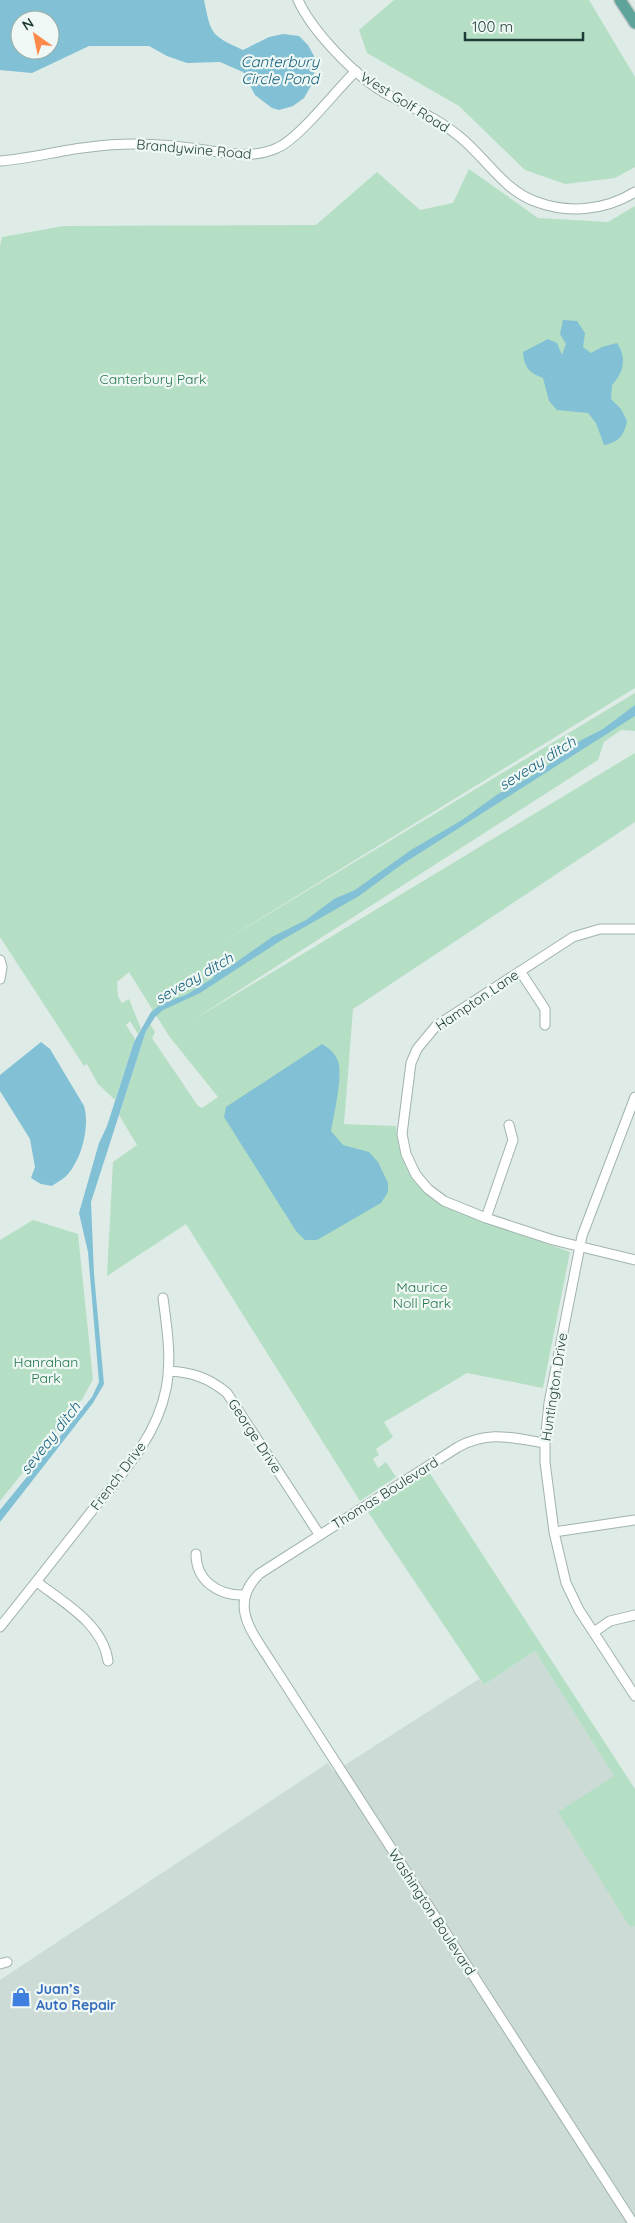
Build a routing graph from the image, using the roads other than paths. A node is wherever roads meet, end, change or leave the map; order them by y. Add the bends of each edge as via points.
1 (298, 0) edge
2 (620, 0) edge
3 (635, 23) edge
4 (356, 71) junction
5 (0, 161) edge
6 (635, 192) edge
7 (635, 929) edge
8 (0, 960) edge
9 (520, 971) junction
10 (0, 979) edge
11 (545, 1025) dead end
12 (635, 1097) edge
13 (509, 1125) dead end
14 (486, 1218) junction
15 (579, 1248) junction
16 (635, 1260) edge
17 (163, 1298) dead end
18 (168, 1371) junction
19 (545, 1444) junction
20 (635, 1520) edge
21 (554, 1532) junction
22 (319, 1534) junction
23 (196, 1554) dead end
24 (37, 1582) junction
25 (244, 1596) junction
26 (635, 1615) edge
27 (0, 1627) edge
28 (594, 1632) junction
29 (108, 1661) dead end
30 (635, 1696) edge
31 (633, 2223) edge

1 - 4 street, West Golf Road via 313,23
2 - 3 main road
4 - 5 street, Brandywine Road via 291,139 262,154 242,156 138,143 91,146
4 - 6 street, West Golf Road via 386,93 436,119 477,152 508,185 534,202 560,208 589,208
7 - 9 street, Hampton Lane via 589,931 573,937
8 - 10 street
9 - 11 street via 545,1009
9 - 14 street, Hampton Lane via 436,1026 417,1049 408,1075 402,1134 411,1166 423,1184 444,1201
12 - 15 street, Huntington Drive
13 - 14 street via 513,1140
14 - 15 street, Hampton Lane
15 - 16 street, Hampton Lane
15 - 19 street, Huntington Drive via 549,1403
17 - 18 street, French Drive
18 - 22 street, George Drive via 196,1374 214,1382 227,1393
18 - 24 street, French Drive via 162,1405 148,1438
19 - 21 street, Huntington Drive
19 - 22 street, Thomas Boulevard via 499,1436 467,1442
20 - 21 street
21 - 28 street, Huntington Drive via 566,1583
22 - 25 street, Thomas Boulevard via 259,1574
23 - 25 street via 197,1569 212,1587
24 - 27 street, French Drive
24 - 29 street via 92,1626 106,1647
25 - 31 street, Washington Boulevard via 248,1626
26 - 28 street via 610,1622
28 - 30 street, Huntington Drive

